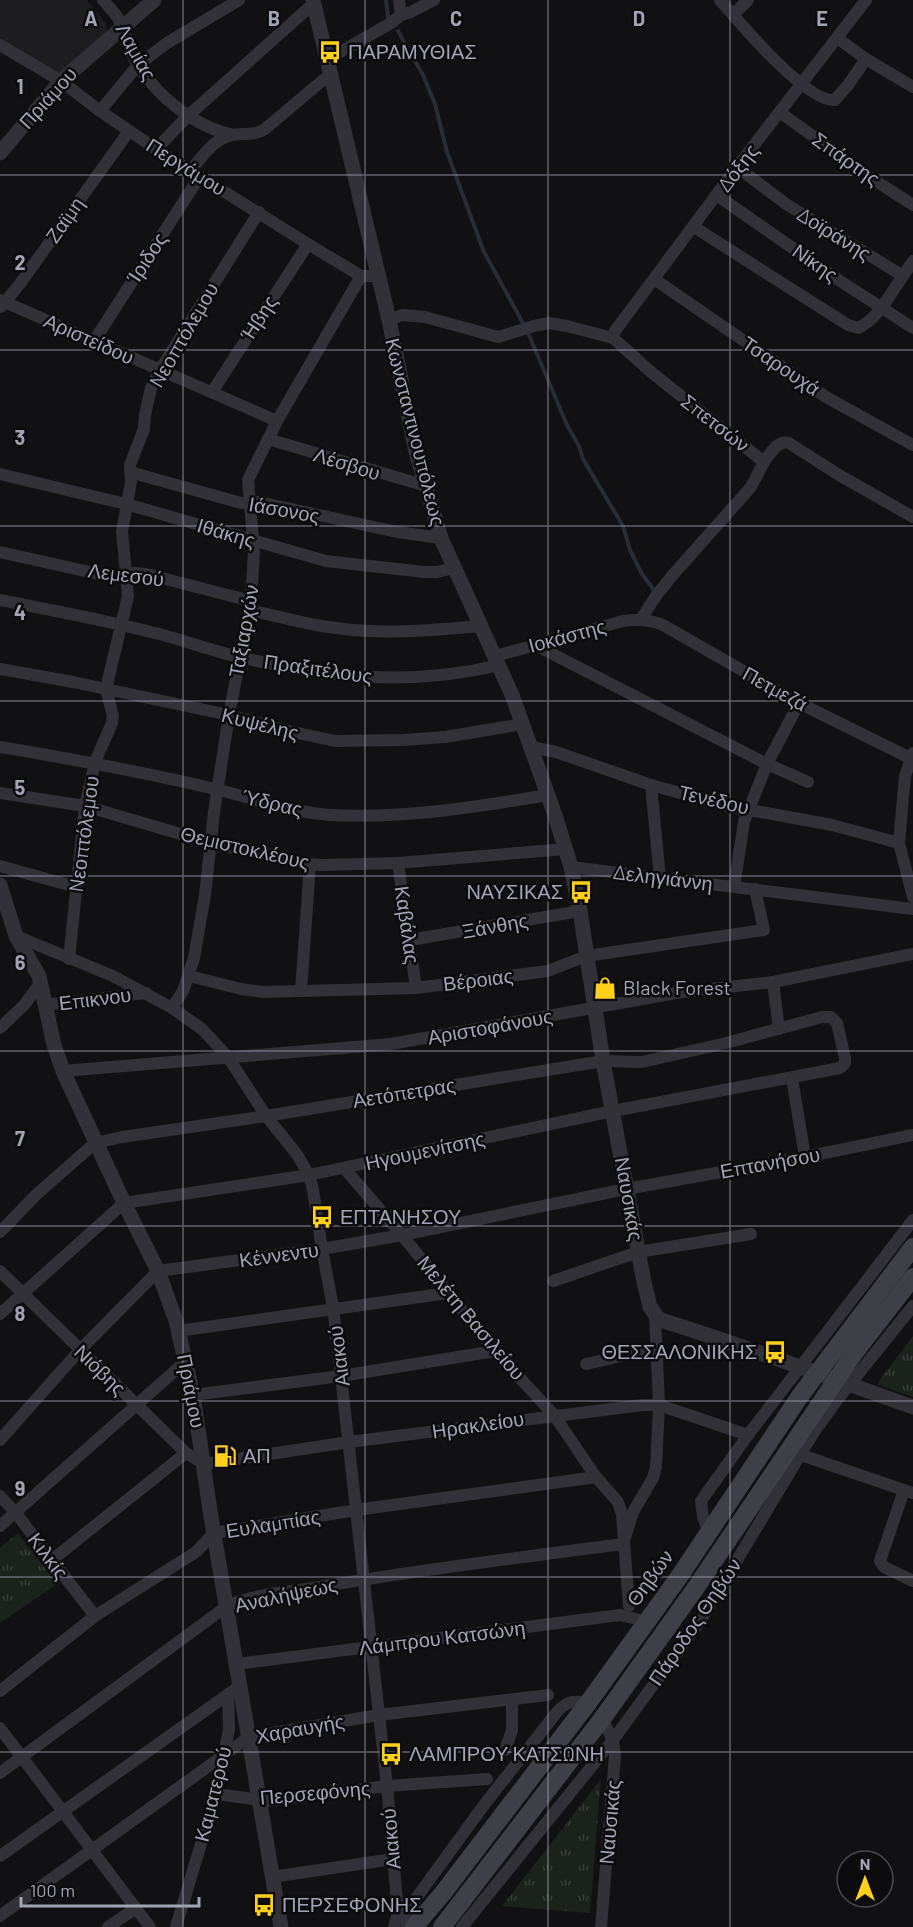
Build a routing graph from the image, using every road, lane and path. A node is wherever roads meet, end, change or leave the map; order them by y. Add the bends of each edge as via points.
1 (103, 0) edge
2 (154, 0) edge
3 (239, 0) edge
4 (399, 0) edge
5 (434, 0) edge
6 (720, 0) edge
7 (748, 0) edge
8 (866, 0) edge
9 (313, 2) edge
10 (401, 15) junction
11 (733, 15) junction
12 (122, 27) junction
13 (837, 38) junction
14 (0, 45) edge
15 (328, 59) junction
16 (866, 59) junction
17 (138, 65) junction
18 (332, 75) junction
19 (61, 81) junction
20 (801, 84) junction
21 (913, 87) edge
22 (100, 111) junction
23 (781, 113) junction
24 (189, 115) junction
25 (129, 131) junction
26 (234, 135) junction
27 (156, 149) junction
28 (0, 153) edge
29 (737, 167) junction
30 (195, 173) junction
31 (718, 196) junction
32 (913, 205) edge
33 (259, 212) junction
34 (694, 227) junction
35 (308, 244) junction
36 (913, 261) edge
37 (369, 276) junction
38 (903, 276) junction
39 (654, 279) junction
40 (1, 303) edge
41 (882, 307) junction
42 (388, 320) junction
43 (913, 328) edge
44 (614, 338) junction
45 (94, 341) junction
46 (160, 370) junction
47 (212, 392) junction
48 (277, 420) junction
49 (268, 440) junction
50 (913, 445) edge
51 (764, 462) junction
52 (130, 472) junction
53 (0, 474) edge
54 (426, 486) junction
55 (249, 503) junction
56 (126, 504) junction
57 (913, 517) edge
58 (441, 538) junction
59 (254, 541) junction
60 (0, 552) edge
61 (454, 568) junction
62 (127, 575) junction
63 (0, 600) edge
64 (250, 605) junction
65 (641, 620) junction
66 (122, 625) junction
67 (480, 626) junction
68 (535, 645) junction
69 (239, 657) junction
70 (497, 661) junction
71 (0, 669) edge
72 (106, 689) junction
73 (799, 703) junction
74 (229, 715) junction
75 (523, 724) junction
76 (0, 747) edge
77 (531, 747) junction
78 (912, 756) edge
79 (95, 762) junction
80 (767, 764) junction
81 (808, 782) dead end
82 (651, 785) junction
83 (217, 790) junction
84 (0, 793) edge
85 (548, 795) junction
86 (84, 806) junction
87 (750, 809) junction
88 (210, 843) junction
89 (899, 843) junction
90 (566, 849) junction
91 (398, 863) junction
92 (310, 864) junction
93 (0, 866) edge
94 (571, 867) junction
95 (660, 878) junction
96 (0, 885) edge
97 (76, 887) junction
98 (734, 887) junction
99 (755, 890) junction
100 (913, 897) edge
101 (913, 909) edge
102 (580, 911) junction
103 (0, 932) edge
104 (16, 936) junction
105 (410, 940) junction
106 (913, 954) edge
107 (586, 956) junction
108 (69, 959) junction
109 (189, 976) junction
110 (41, 982) junction
111 (773, 982) junction
112 (416, 988) junction
113 (302, 991) junction
114 (146, 993) junction
115 (45, 1005) junction
116 (172, 1008) junction
117 (594, 1008) junction
118 (837, 1023) joint
119 (0, 1028) edge
120 (779, 1029) junction
121 (228, 1057) junction
122 (603, 1061) junction
123 (63, 1071) junction
124 (792, 1078) junction
125 (613, 1112) junction
126 (266, 1116) junction
127 (913, 1135) edge
128 (95, 1143) junction
129 (805, 1157) junction
130 (344, 1168) junction
131 (309, 1175) junction
132 (626, 1189) junction
133 (124, 1203) junction
134 (913, 1220) edge
135 (0, 1232) edge
136 (751, 1234) dead end
137 (402, 1235) junction
138 (913, 1246) edge
139 (322, 1249) junction
140 (638, 1252) junction
141 (0, 1271) edge
142 (159, 1271) junction
143 (913, 1277) edge
144 (553, 1281) dead end
145 (22, 1293) junction
146 (448, 1293) junction
147 (913, 1306) edge
148 (333, 1308) junction
149 (0, 1314) edge
150 (655, 1314) junction
151 (178, 1331) junction
152 (657, 1348) junction
153 (80, 1350) junction
154 (495, 1351) junction
155 (186, 1361) junction
156 (586, 1364) dead end
157 (800, 1367) junction
158 (818, 1374) junction
159 (341, 1376) junction
160 (842, 1383) junction
161 (193, 1395) junction
162 (136, 1404) junction
163 (659, 1405) junction
164 (913, 1407) edge
165 (554, 1415) junction
166 (748, 1435) junction
167 (0, 1440) edge
168 (349, 1442) junction
169 (186, 1453) junction
170 (801, 1455) junction
171 (204, 1464) junction
172 (596, 1477) junction
173 (909, 1492) edge
174 (0, 1496) edge
175 (356, 1510) junction
176 (15, 1512) junction
177 (0, 1526) edge
178 (710, 1532) junction
179 (214, 1533) junction
180 (623, 1544) junction
181 (52, 1560) junction
182 (364, 1579) junction
183 (913, 1581) edge
184 (227, 1606) junction
185 (629, 1606) dead end
186 (95, 1616) junction
187 (645, 1624) junction
188 (371, 1648) junction
189 (237, 1664) junction
190 (234, 1690) junction
191 (0, 1691) edge
192 (548, 1695) dead end
193 (512, 1700) junction
194 (588, 1703) junction
195 (379, 1715) junction
196 (602, 1719) junction
197 (0, 1728) edge
198 (249, 1737) junction
199 (613, 1740) junction
200 (505, 1750) dead end
201 (21, 1756) junction
202 (223, 1756) junction
203 (0, 1773) edge
204 (487, 1779) dead end
205 (387, 1786) junction
206 (216, 1794) junction
207 (260, 1800) junction
208 (62, 1810) junction
209 (91, 1849) junction
210 (0, 1856) edge
211 (393, 1859) junction
212 (272, 1877) junction
213 (136, 1908) junction
214 (0, 1916) edge
215 (108, 1927) edge
216 (150, 1927) edge
217 (176, 1927) edge
218 (281, 1927) edge
219 (394, 1927) edge
220 (407, 1927) edge
221 (414, 1927) edge
222 (442, 1927) edge
223 (462, 1927) edge
224 (601, 1927) edge

1 - 12 street, Λαμίας
2 - 12 street, Πριάμου
3 - 17 street
4 - 10 street
5 - 10 street
6 - 11 street
7 - 11 street
8 - 13 street, Δόξης
9 - 15 street, Κωνσταντινουπόλεως
9 - 24 street
10 - 15 street
11 - 20 street
12 - 17 street, Λαμίας
12 - 19 street, Πριάμου
13 - 16 street
13 - 20 street, Δόξης
14 - 19 street, Περγάμου
15 - 18 street, Κωνσταντινουπόλεως
16 - 20 street via 835,100 823,98
16 - 21 street
17 - 22 street
17 - 24 street, Λαμίας via 163,95
18 - 26 street via 265,129 256,134
18 - 37 street, Κωνσταντινουπόλεως
19 - 22 street, Περγάμου
19 - 28 street, Πριάμου
20 - 23 street, Δόξης
22 - 25 street, Περγάμου
23 - 29 street, Δόξης
23 - 32 street, Σπάρτης
24 - 26 street, Λαμίας
24 - 27 street
25 - 27 street, Περγάμου
25 - 40 street, Ζαϊμη via 19,285
26 - 30 street, Ίριδος via 221,138 210,147
27 - 30 street, Περγάμου
29 - 31 street, Δόξης
29 - 38 street, Δοϊράνης via 786,204
30 - 33 street, Περγάμου
30 - 45 street, Ίριδος
31 - 34 street, Δόξης
31 - 41 street, Νίκης
33 - 35 street, Περγάμου
33 - 46 street, Nεοπτόλεμου
34 - 39 street, Δόξης
34 - 41 street via 848,325 858,328 866,324
35 - 37 street, Περγάμου
35 - 47 street, Ήβης
36 - 38 street
37 - 42 street, Κωνσταντινουπόλεως
37 - 48 street, Ταξιαρχών
38 - 41 street
39 - 44 street, Δόξης via 615,331
39 - 50 street, Τσαρουχά via 826,397
40 - 45 street, Αριστείδου
41 - 43 street, Νίκης
42 - 44 street via 402,315 425,317 498,337 549,323
42 - 54 street, Κωνσταντινουπόλεως
44 - 51 street, Σπετσών
45 - 46 street, Αριστείδου
46 - 47 street, Αριστείδου
46 - 52 street, Nεοπτόλεμου via 151,388 144,429
47 - 48 street, Αριστείδου
48 - 49 street, Ταξιαρχών
49 - 54 street, Λέσβου
49 - 55 street, Ταξιαρχών via 248,480
51 - 57 street, Σπετσών via 778,444 789,443
51 - 65 street via 751,487 671,577
52 - 55 street, Ιάσονος
52 - 56 street, Nεοπτόλεμου
53 - 56 street, Ιθάκης
54 - 58 street, Κωνσταντινουπόλεως
55 - 58 street, Ιάσονος
55 - 59 street, Ταξιαρχών
56 - 59 street, Ιθάκης
56 - 62 street, Nεοπτόλεμου via 122,531
58 - 61 street, Κωνσταντινουπόλεως
59 - 61 street, Ιθάκης via 341,564 424,572
59 - 64 street, Ταξιαρχών
60 - 62 street, Λεμεσού via 112,577
61 - 67 street, Κωνσταντινουπόλεως
62 - 64 street, Λεμεσού via 146,574
62 - 66 street, Nεοπτόλεμου via 128,596
63 - 66 street, Πραξιτέλους
64 - 67 street, Λεμεσού via 317,625 356,630
64 - 69 street, Ταξιαρχών
65 - 68 street, Ιοκάστης via 623,621
65 - 73 street, Πετμεζά via 663,625
66 - 69 street, Πραξιτέλους
66 - 72 street, Nεοπτόλεμου
67 - 70 street, Κωνσταντινουπόλεως
68 - 70 street, Ιοκάστης
68 - 80 street
69 - 70 street, Πραξιτέλους via 308,672 366,678 457,674
69 - 74 street, Ταξιαρχών
70 - 75 street, Κωνσταντινουπόλεως
71 - 72 street, Κυψέλης
72 - 74 street, Κυψέλης
72 - 79 street, Nεοπτόλεμου via 113,721
73 - 78 street, Πετμεζά
73 - 80 street
74 - 75 street, Κυψέλης via 336,741 445,737
74 - 83 street, Ταξιαρχών
75 - 77 street, Κωνσταντινουπόλεως
76 - 79 street, Ύδρας
77 - 82 street, Τενέδου
77 - 85 street, Κωνσταντινουπόλεως
78 - 89 street via 901,809
79 - 83 street, Ύδρας
79 - 86 street, Nεοπτόλεμου
80 - 81 street
80 - 87 street
82 - 87 street, Τενέδου
82 - 95 street
83 - 85 street, Ύδρας via 283,808 329,815 394,815
83 - 88 street, Ταξιαρχών
84 - 86 street, Θεμιστοκλέους
85 - 90 street, Κωνσταντινουπόλεως
86 - 88 street, Θεμιστοκλέους
86 - 97 street, Nεοπτόλεμου
87 - 89 street, Τενέδου
87 - 98 street via 741,835
88 - 92 street, Θεμιστοκλέους
88 - 109 street, Ταξιαρχών via 205,895
89 - 100 street
90 - 91 street, Θεμιστοκλέους
90 - 94 street, Ναυσικάς
91 - 92 street, Θεμιστοκλέους
91 - 105 street, Καβάλας
92 - 113 street
93 - 97 street
94 - 95 street, Δεληγιάννη
94 - 102 street, Ναυσικάς
95 - 98 street, Δεληγιάννη
96 - 104 street, Πριάμου
97 - 108 street, Nεοπτόλεμου
98 - 99 street, Δεληγιάννη
99 - 101 street
99 - 107 street, Βέροιας via 764,930
102 - 105 street, Ξάνθης
102 - 107 street, Ναυσικάς
103 - 104 street
104 - 108 street, Αιακού
104 - 110 street, Πριάμου
105 - 112 street, Καβάλας
106 - 111 street, Αριστοφάνους
107 - 112 street, Βέροιας via 548,971
107 - 117 street, Ναυσικάς
108 - 114 street, Αιακού
109 - 113 street, Βέροιας via 252,991
109 - 116 street, Ταξιαρχών
110 - 115 street, Πριάμου
110 - 119 street
111 - 117 street, Αριστοφάνους via 682,992
111 - 120 street
112 - 113 street, Βέροιας
114 - 115 street, Επικνου
114 - 116 street, Αιακού
115 - 123 street, Πριάμου
116 - 121 street, Αιακού via 202,1029
117 - 121 street, Αριστοφάνους via 391,1044
117 - 122 street, Ναυσικάς
118 - 120 street, Αετόπετρας via 831,1017 822,1017
118 - 124 street, Ηγουμενίτσης via 845,1063 840,1068
120 - 122 street, Αετόπετρας via 642,1062
121 - 123 street, Αριστοφάνους
121 - 126 street, Αιακού
122 - 125 street, Ναυσικάς
122 - 126 street, Αετόπετρας
123 - 128 street, Πριάμου
124 - 125 street, Ηγουμενίτσης
124 - 129 street
125 - 130 street, Ηγουμενίτσης
125 - 132 street, Ναυσικάς
126 - 128 street, Αετόπετρας
126 - 131 street, Αιακού
127 - 129 street, Επτανήσου
128 - 133 street, Πριάμου
128 - 135 street, Αετόπετρας
129 - 132 street, Επτανήσου
130 - 131 street, Ηγουμενίτσης
130 - 137 street, Μελέτη Βασιλείου
131 - 133 street, Ηγουμενίτσης
131 - 139 street, Αιακού
132 - 137 street, Κέννεντυ
132 - 140 street, Ναυσικάς
133 - 142 street, Πριάμου
133 - 145 street
134 - 157 street, Πάροδος Θηβών
136 - 140 street
137 - 139 street, Κέννεντυ
137 - 146 street, Μελέτη Βασιλείου
138 - 158 main road, Θηβών
139 - 142 street, Κέννεντυ
139 - 148 street, Αιακού
140 - 144 street
140 - 150 street, Ναυσικάς
141 - 145 street, Νιόβης
142 - 151 street, Πριάμου
142 - 153 street
143 - 160 main road
145 - 149 street
145 - 153 street, Νιόβης
146 - 148 street
146 - 154 street, Μελέτη Βασιλείου
147 - 160 street, Πάροδος Θηβών
148 - 151 street
148 - 159 street, Αιακού
150 - 152 street, Ναυσικάς
150 - 157 street via 667,1323
151 - 155 street, Πριάμου
152 - 156 street
152 - 163 street, Ναυσικάς
153 - 162 street, Νιόβης
153 - 167 street
154 - 159 street
154 - 165 street, Μελέτη Βασιλείου
155 - 161 street, Πριάμου
155 - 162 street
157 - 158 street
157 - 166 street, Πάροδος Θηβών
158 - 160 street
158 - 178 main road, Θηβών
159 - 161 street
159 - 168 street, Αιακού
160 - 164 street
160 - 170 street, Πάροδος Θηβών
160 - 196 main road
161 - 171 street, Πριάμου
162 - 169 street, Νιόβης
162 - 176 street
163 - 165 street, Ηρακλείου
163 - 166 street, Ηρακλείου
163 - 180 street, Ναυσικάς via 656,1467 633,1512
165 - 168 street, Ηρακλείου
165 - 172 street, Μελέτη Βασιλείου
166 - 178 street, Πάροδος Θηβών via 701,1501
168 - 171 street, Ηρακλείου
168 - 175 street, Αιακού
169 - 171 street, Νιόβης
169 - 181 street
170 - 173 street
170 - 199 street, Πάροδος Θηβών via 701,1620
171 - 179 street, Πριάμου
172 - 175 street, Ευλαμπίας
172 - 180 street, Μελέτη Βασιλείου via 621,1510
173 - 183 street via 880,1561 884,1567
174 - 176 street, Κιλκίς
175 - 179 street, Ευλαμπίας
175 - 182 street, Αιακού
176 - 177 street
176 - 181 street, Κιλκίς
178 - 187 main road, Θηβών
179 - 184 street, Πριάμου
179 - 186 street, Ευλαμπίας via 196,1552
180 - 182 street, Αναλήψεως
180 - 185 street, Μελέτη Βασιλείου
181 - 186 street, Κιλκίς
182 - 184 street, Αναλήψεως
182 - 188 street, Αιακού
184 - 189 street, Πριάμου
184 - 201 street, Αναλήψεως
186 - 191 street, Ευλαμπίας
187 - 188 street, Λάμπρου Κατσώνη via 620,1615
187 - 194 main road, Θηβών
188 - 189 street, Λάμπρου Κατσώνη
188 - 195 street, Αιακού
189 - 190 street, Πριάμου
190 - 198 street, Πριάμου
190 - 202 street, Καματερού
190 - 208 street
192 - 193 street, Χαραυγής
193 - 195 street, Χαραυγής
193 - 200 street via 512,1730
194 - 220 street via 564,1703 414,1901
194 - 221 main road, Θηβών
195 - 198 street, Χαραυγής
195 - 205 street, Αιακού
196 - 199 street, Ναυσικάς
196 - 222 main road
197 - 201 street
198 - 202 street, Χαραυγής
198 - 207 street, Πριάμου
199 - 223 street, Πάροδος Θηβών
199 - 224 street, Ναυσικάς
201 - 203 street, Αναλήψεως
201 - 208 street
202 - 206 street, Καματερού
202 - 209 street, Χαραυγής
204 - 205 street, Περσεφόνης
205 - 207 street, Περσεφόνης
205 - 211 street, Αιακού
206 - 207 street, Περσεφόνης
206 - 217 street, Καματερού
207 - 212 street, Πριάμου
208 - 209 street
208 - 210 street
209 - 213 street
209 - 214 street, Χαραυγής
211 - 212 street
211 - 219 street, Αιακού via 398,1913
212 - 218 street, Πριάμου
213 - 215 street
213 - 216 street

